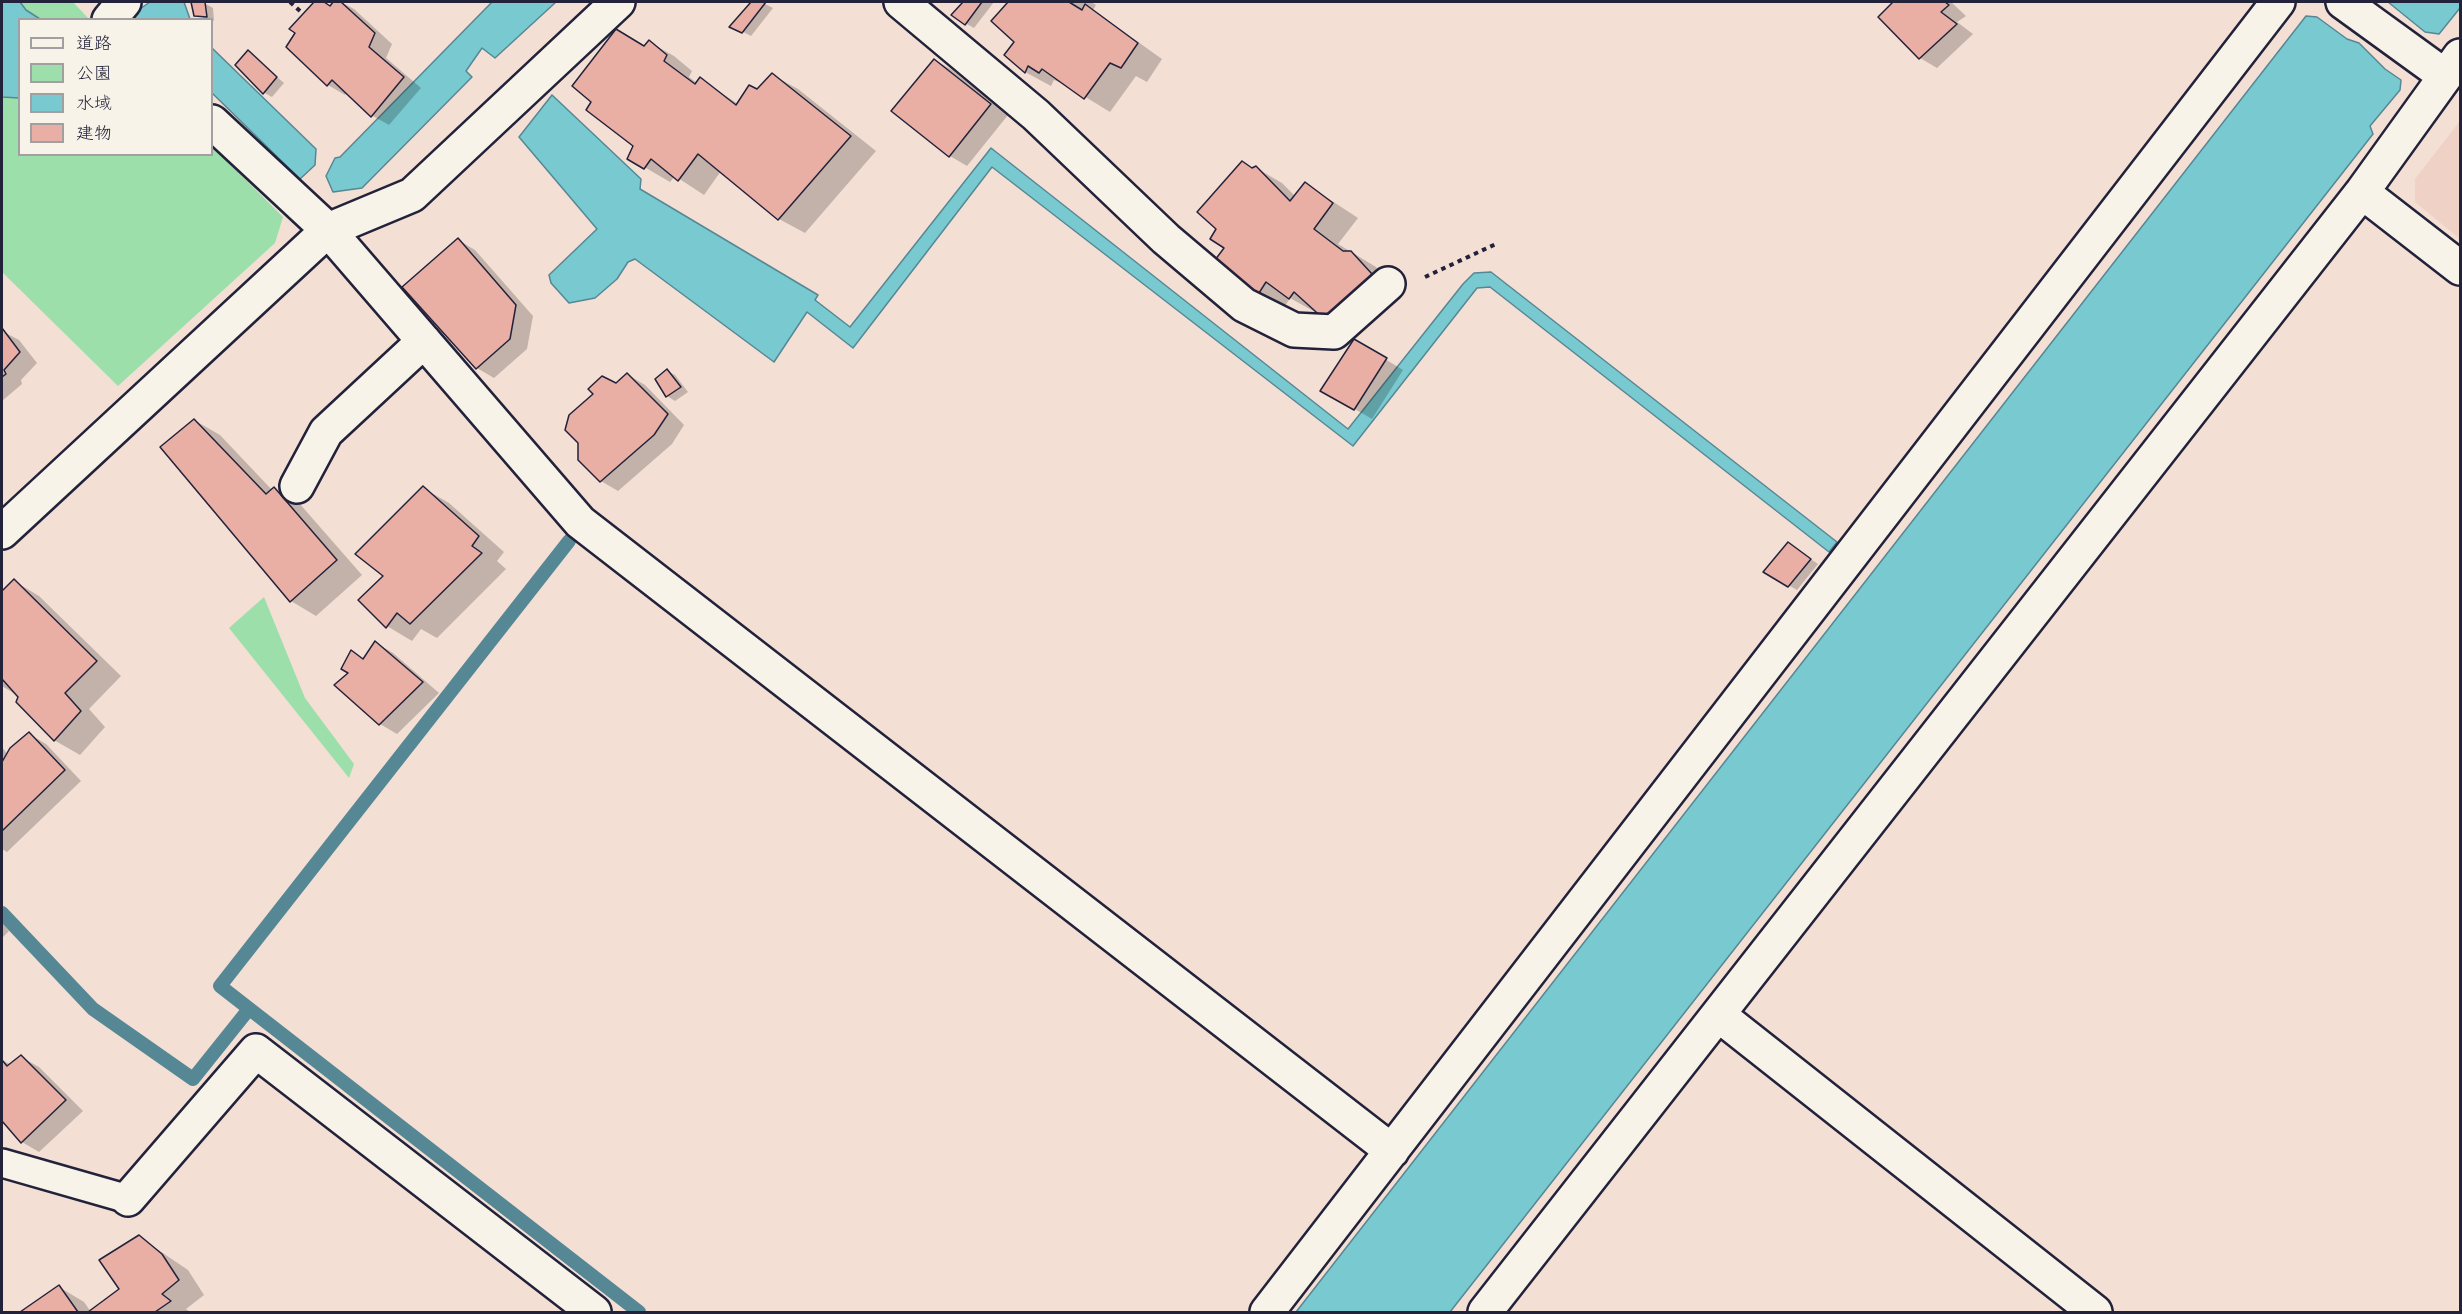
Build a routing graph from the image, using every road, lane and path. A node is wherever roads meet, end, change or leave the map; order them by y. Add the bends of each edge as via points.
1 (91, 2) edge
2 (124, 2) edge
3 (291, 2) edge
4 (618, 2) edge
5 (901, 2) edge
6 (2278, 2) edge
7 (2343, 2) edge
8 (302, 12) dead end
9 (101, 18) edge
10 (111, 18) edge
11 (2444, 64) edge
12 (213, 123) edge
13 (2362, 192) junction
14 (328, 230) junction
15 (1498, 243) dead end
16 (2460, 268) edge
17 (1388, 284) joint
18 (424, 341) junction
19 (297, 486) dead end
20 (2, 532) edge
21 (1720, 1016) junction
22 (1392, 1151) junction
23 (2, 1163) edge
24 (128, 1199) joint
25 (594, 1312) edge
26 (1267, 1312) edge
27 (1485, 1312) edge
28 (2095, 1312) edge

1 - 9 street
2 - 10 street
3 - 8 path
4 - 14 street via 412,195
5 - 17 street via 1036,115 1166,239 1244,305 1294,330 1334,332
6 - 22 street
7 - 11 street
11 - 13 street
12 - 14 street
13 - 16 street
13 - 21 street
14 - 18 street
14 - 20 street
15 - 17 path via 1430,276
18 - 19 street via 326,432
18 - 22 street via 580,522
21 - 27 street
21 - 28 street
22 - 26 street
23 - 24 lane
24 - 25 street via 256,1051

